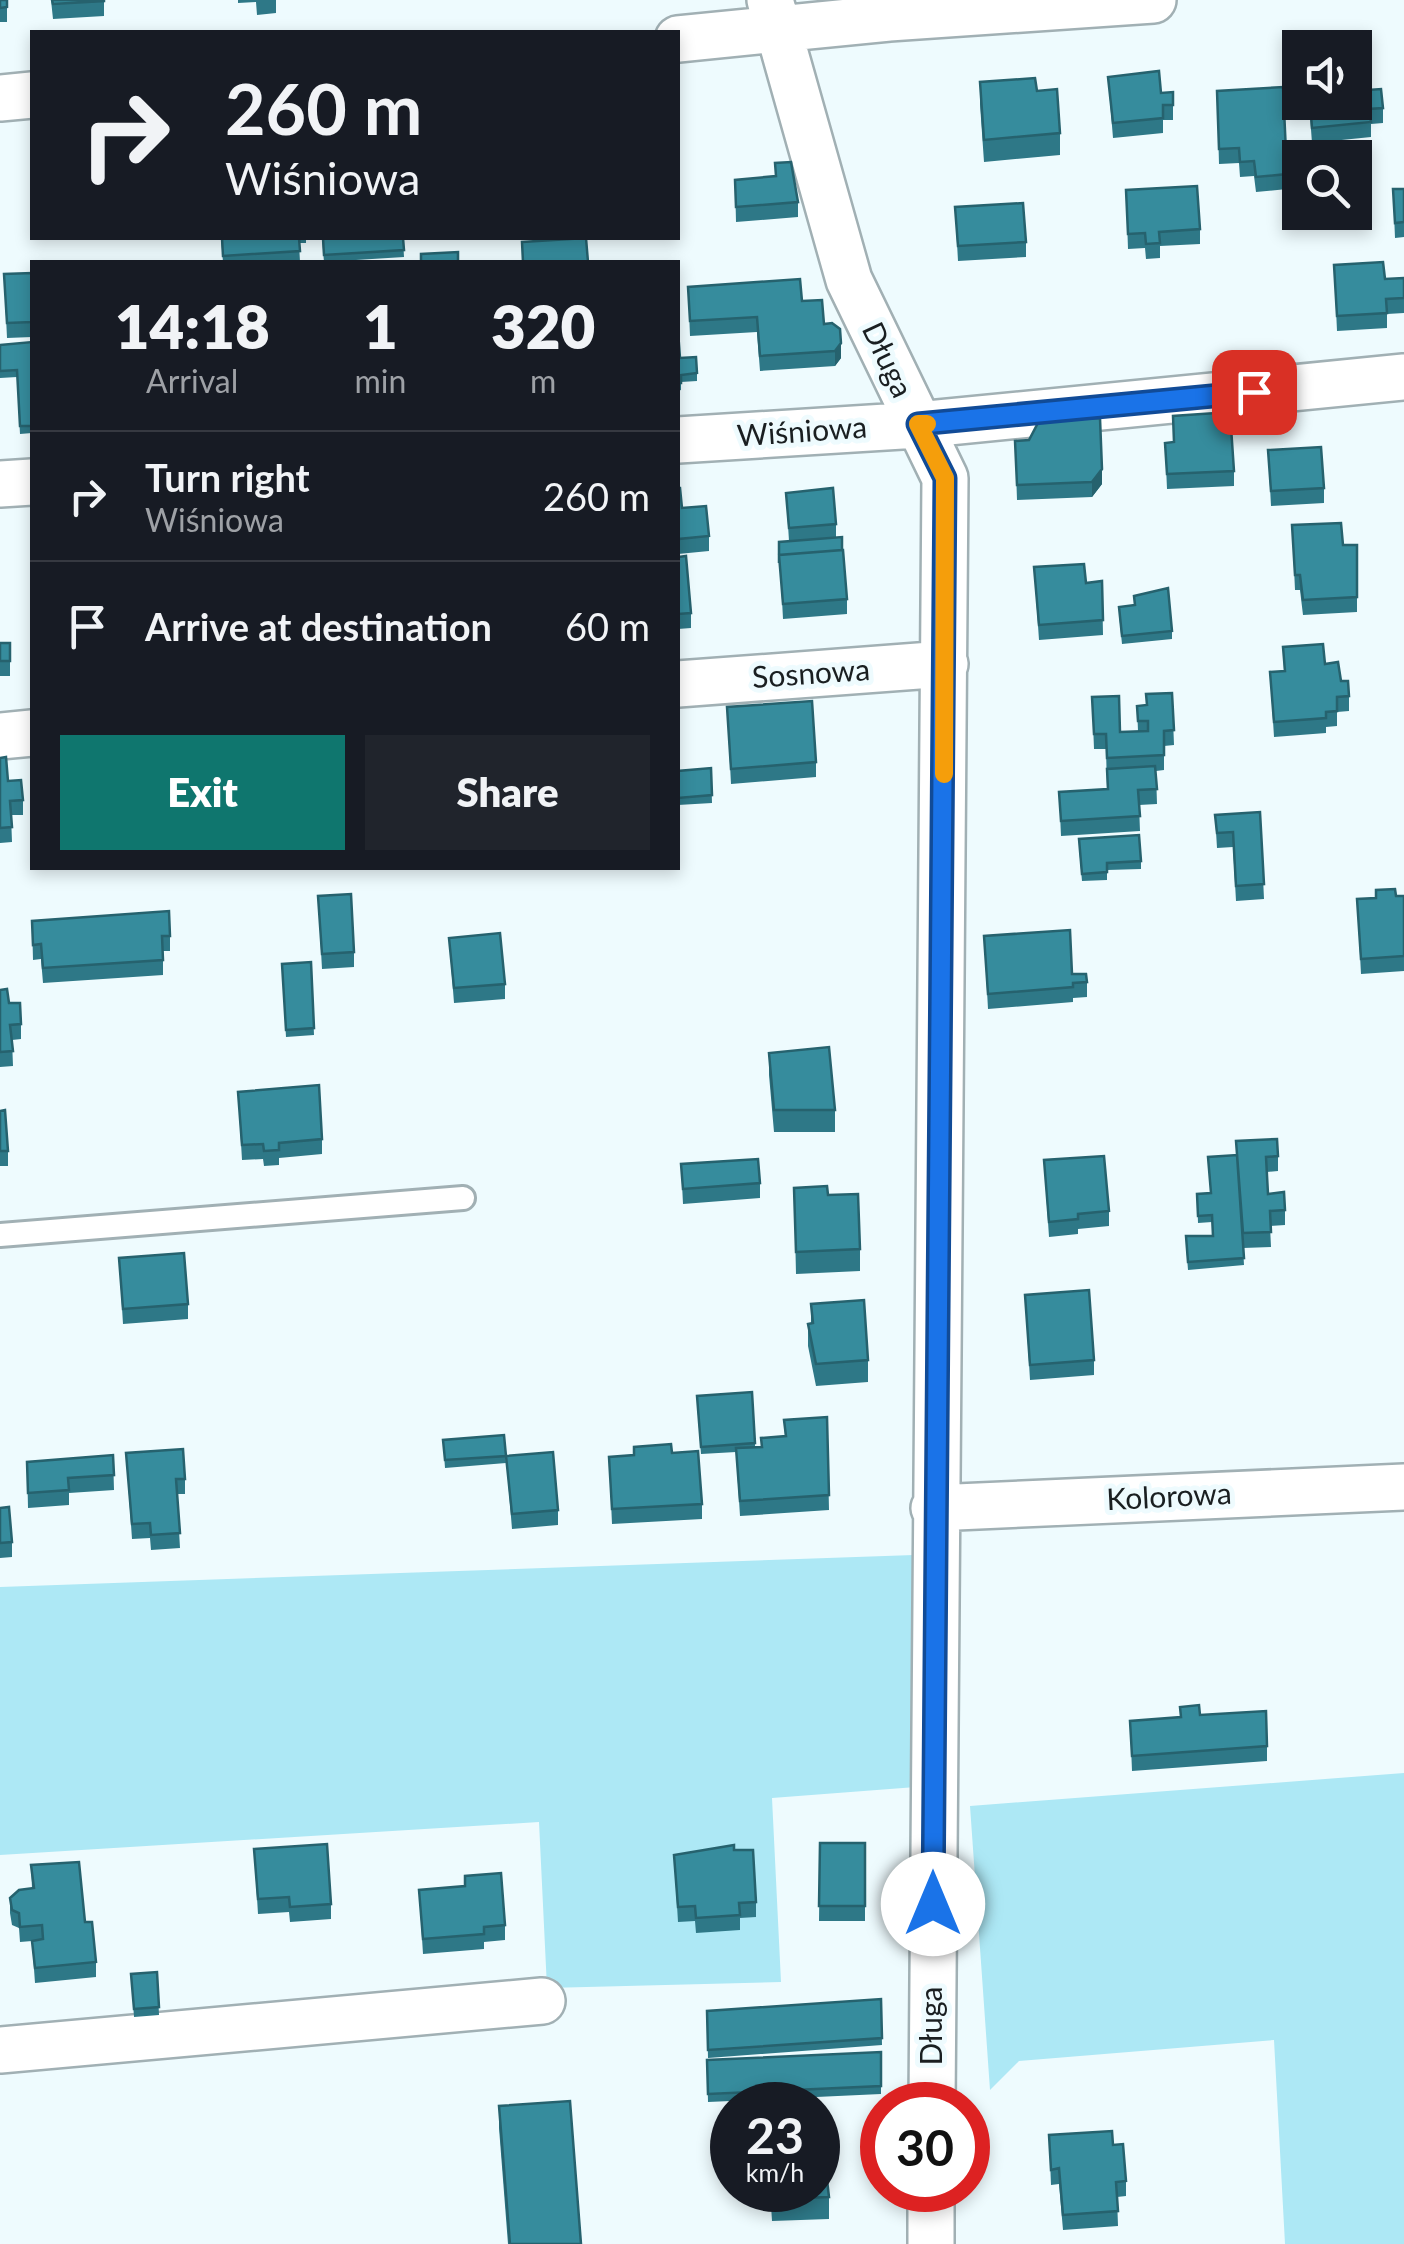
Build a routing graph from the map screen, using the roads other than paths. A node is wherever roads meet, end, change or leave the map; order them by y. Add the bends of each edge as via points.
1 (1153, 0) edge
2 (775, 15) edge
3 (680, 39) edge
4 (30, 95) edge
5 (0, 98) edge
6 (1404, 377) edge
7 (918, 424) junction
8 (680, 440) edge
9 (30, 482) edge
10 (0, 484) edge
11 (945, 664) junction
12 (680, 684) edge
13 (30, 733) edge
14 (0, 736) edge
15 (463, 1198) dead end
16 (0, 1235) edge
17 (1404, 1486) edge
18 (934, 1508) junction
19 (542, 2001) dead end
20 (0, 2050) edge
21 (932, 2082) edge
22 (931, 2212) edge
23 (931, 2244) edge

1 - 2 street via 889,18
2 - 3 street
2 - 7 street, Długa via 849,280
4 - 5 street
6 - 7 street, Wiśniowa
7 - 8 street, Wiśniowa
7 - 11 street, Długa via 945,478
9 - 10 street
11 - 12 street, Sosnowa
11 - 18 street, Długa
13 - 14 street
15 - 16 lane
17 - 18 street, Kolorowa
18 - 21 street, Długa
19 - 20 street
22 - 23 street

